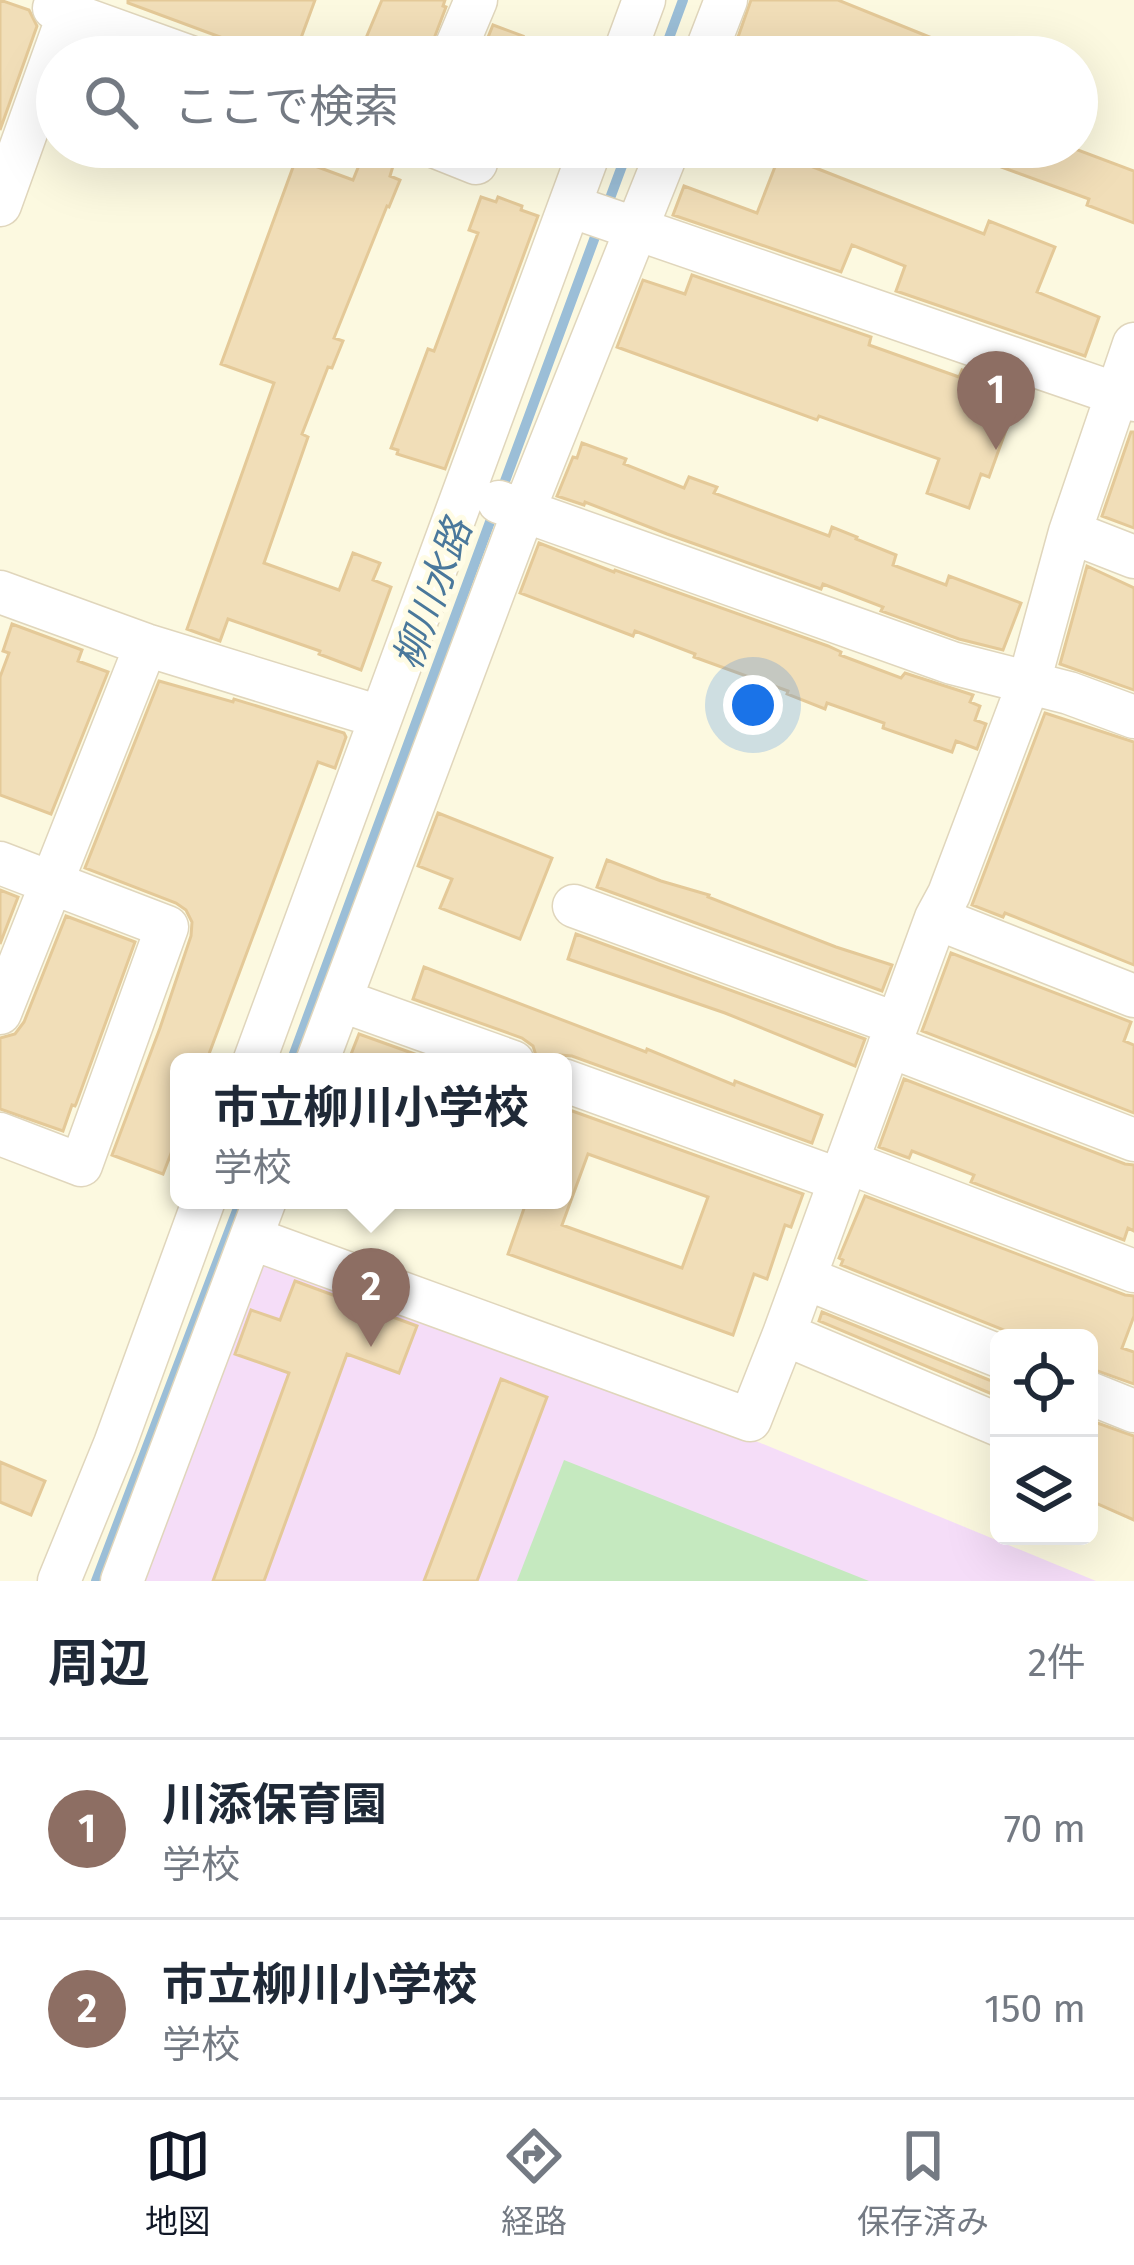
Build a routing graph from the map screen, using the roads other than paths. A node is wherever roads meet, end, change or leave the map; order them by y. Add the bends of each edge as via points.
1 (476, 0) edge
2 (644, 0) edge
3 (726, 0) edge
4 (79, 9) edge
5 (141, 36) edge
6 (461, 36) edge
7 (631, 36) edge
8 (712, 36) edge
9 (36, 116) edge
10 (584, 168) edge
11 (661, 168) edge
12 (0, 205) edge
13 (570, 206) junction
14 (636, 230) junction
15 (1134, 344) edge
16 (1125, 397) edge
17 (465, 490) junction
18 (524, 510) junction
19 (1070, 532) junction
20 (1134, 556) edge
21 (2, 600) edge
22 (146, 645) junction
23 (1029, 682) junction
24 (383, 708) junction
25 (1134, 717) edge
26 (445, 720) junction
27 (0, 863) edge
28 (52, 883) junction
29 (574, 907) dead end
30 (936, 918) junction
31 (1134, 996) edge
32 (340, 1000) junction
33 (0, 1013) edge
34 (893, 1035) junction
35 (257, 1053) edge
36 (319, 1053) edge
37 (488, 1053) edge
38 (572, 1083) edge
39 (0, 1134) edge
40 (1134, 1141) edge
41 (843, 1171) junction
42 (201, 1209) edge
43 (258, 1219) edge
44 (1134, 1271) edge
45 (805, 1278) junction
46 (784, 1334) junction
47 (990, 1353) edge
48 (1098, 1397) edge
49 (1134, 1411) edge
50 (990, 1421) edge
51 (95, 1491) junction
52 (149, 1512) junction
53 (59, 1581) edge
54 (122, 1581) edge

1 - 6 street
2 - 7 street
3 - 8 street
4 - 5 street
9 - 12 street
10 - 13 street
11 - 14 street
13 - 14 street
13 - 17 street
14 - 16 street
14 - 18 street
15 - 16 street
16 - 19 street
17 - 18 street
17 - 24 street
18 - 23 street via 952,663
18 - 26 street
19 - 20 street
19 - 23 street
21 - 22 street
22 - 24 street
22 - 28 street
23 - 25 street
23 - 30 street
24 - 26 street
24 - 35 street
26 - 32 street
27 - 28 street
28 - 33 street
28 - 39 street via 166,926 81,1165
29 - 34 street
30 - 31 street
30 - 34 street
32 - 36 street
32 - 37 street
34 - 40 street
34 - 41 street
38 - 41 street
41 - 44 street
41 - 45 street
42 - 51 street
43 - 46 street via 750,1420
43 - 52 street
45 - 46 street
45 - 47 street
46 - 50 street
48 - 49 street
51 - 52 street
51 - 53 street
52 - 54 street

